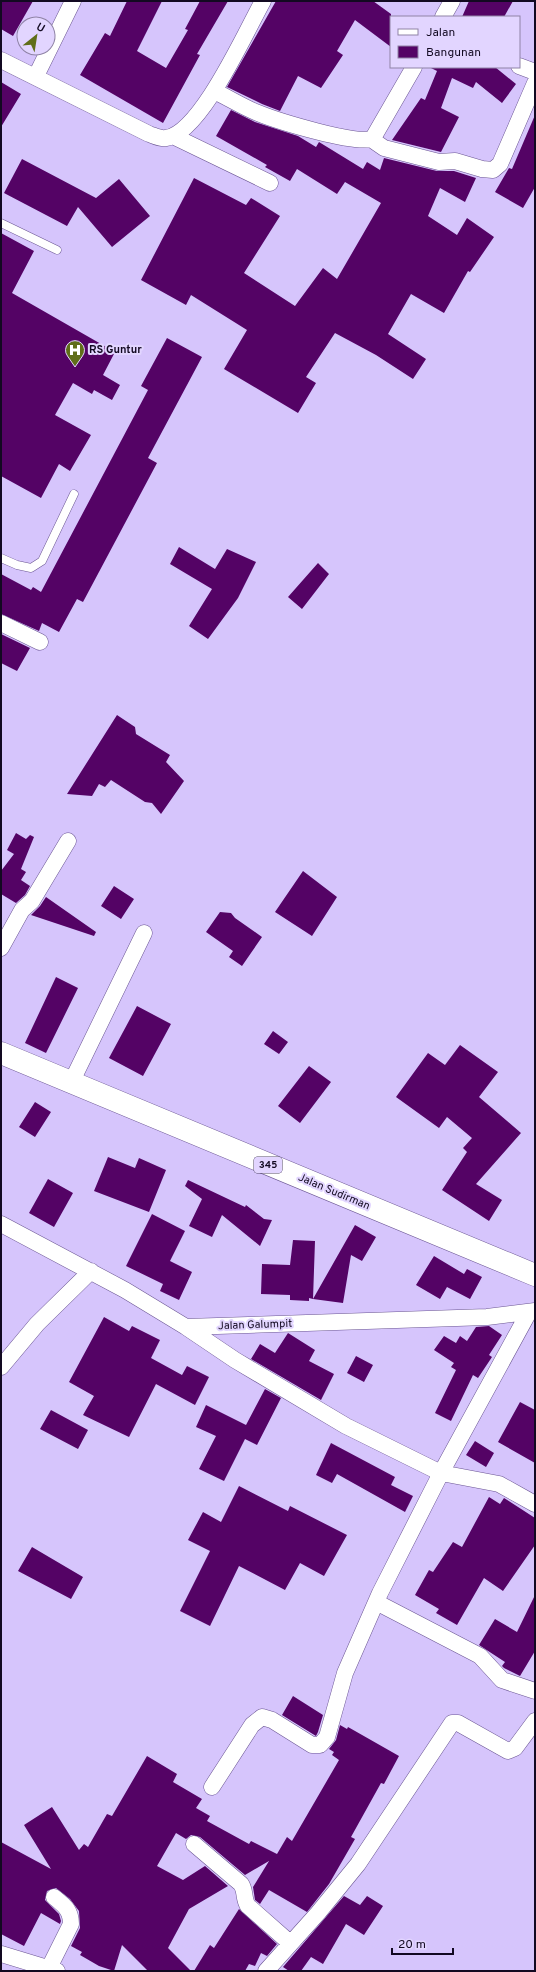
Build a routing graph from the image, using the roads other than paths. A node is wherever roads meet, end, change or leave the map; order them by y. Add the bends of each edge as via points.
1 (73, 1) edge
2 (263, 1) edge
3 (452, 1) edge
4 (444, 16) edge
5 (1, 60) edge
6 (520, 66) edge
7 (413, 68) edge
8 (535, 72) edge
9 (36, 76) junction
10 (535, 83) edge
11 (214, 91) junction
12 (173, 136) junction
13 (371, 139) junction
14 (270, 183) dead end
15 (1, 223) edge
16 (57, 250) dead end
17 (74, 494) dead end
18 (1, 558) edge
19 (1, 623) edge
20 (40, 642) dead end
21 (68, 841) dead end
22 (144, 933) dead end
23 (1, 948) edge
24 (1, 1053) edge
25 (71, 1083) junction
26 (1, 1224) edge
27 (91, 1271) junction
28 (535, 1275) edge
29 (532, 1311) edge
30 (186, 1327) junction
31 (1, 1367) edge
32 (441, 1472) junction
33 (535, 1504) edge
34 (376, 1602) junction
35 (535, 1691) edge
36 (535, 1721) edge
37 (212, 1787) dead end
38 (194, 1844) dead end
39 (54, 1897) dead end
40 (290, 1943) junction
41 (1, 1954) edge
42 (52, 1970) edge
43 (266, 1971) edge

1 - 9 street
2 - 11 street
3 - 4 street
5 - 9 street
6 - 8 street
7 - 13 street
9 - 12 street via 149,134 160,138
10 - 13 street via 500,164 492,170 455,161 439,162 384,148
11 - 12 street via 187,127
11 - 13 street via 258,113 298,126 357,139
12 - 14 street
15 - 16 lane
17 - 18 lane via 42,561 31,568
19 - 20 street
21 - 23 street via 32,900 22,910
22 - 25 street
24 - 25 main road, Jalan Sudirman / 345
25 - 28 main road, Jalan Sudirman / 345
26 - 27 street
27 - 30 street
27 - 31 street via 37,1324
29 - 30 street, Jalan Galumpit via 487,1317
29 - 32 street
30 - 32 street via 235,1360 346,1426
32 - 33 street via 499,1484
32 - 34 street
34 - 35 street via 480,1656 502,1680
34 - 37 street via 346,1673 332,1723 324,1741 317,1746 312,1745 272,1720 262,1717 252,1725
36 - 40 street via 516,1748 508,1751 458,1723 452,1723 370,1847 318,1913
38 - 40 street via 241,1884 248,1906
39 - 42 street via 67,1908 72,1916 72,1924
40 - 43 street
41 - 42 street

